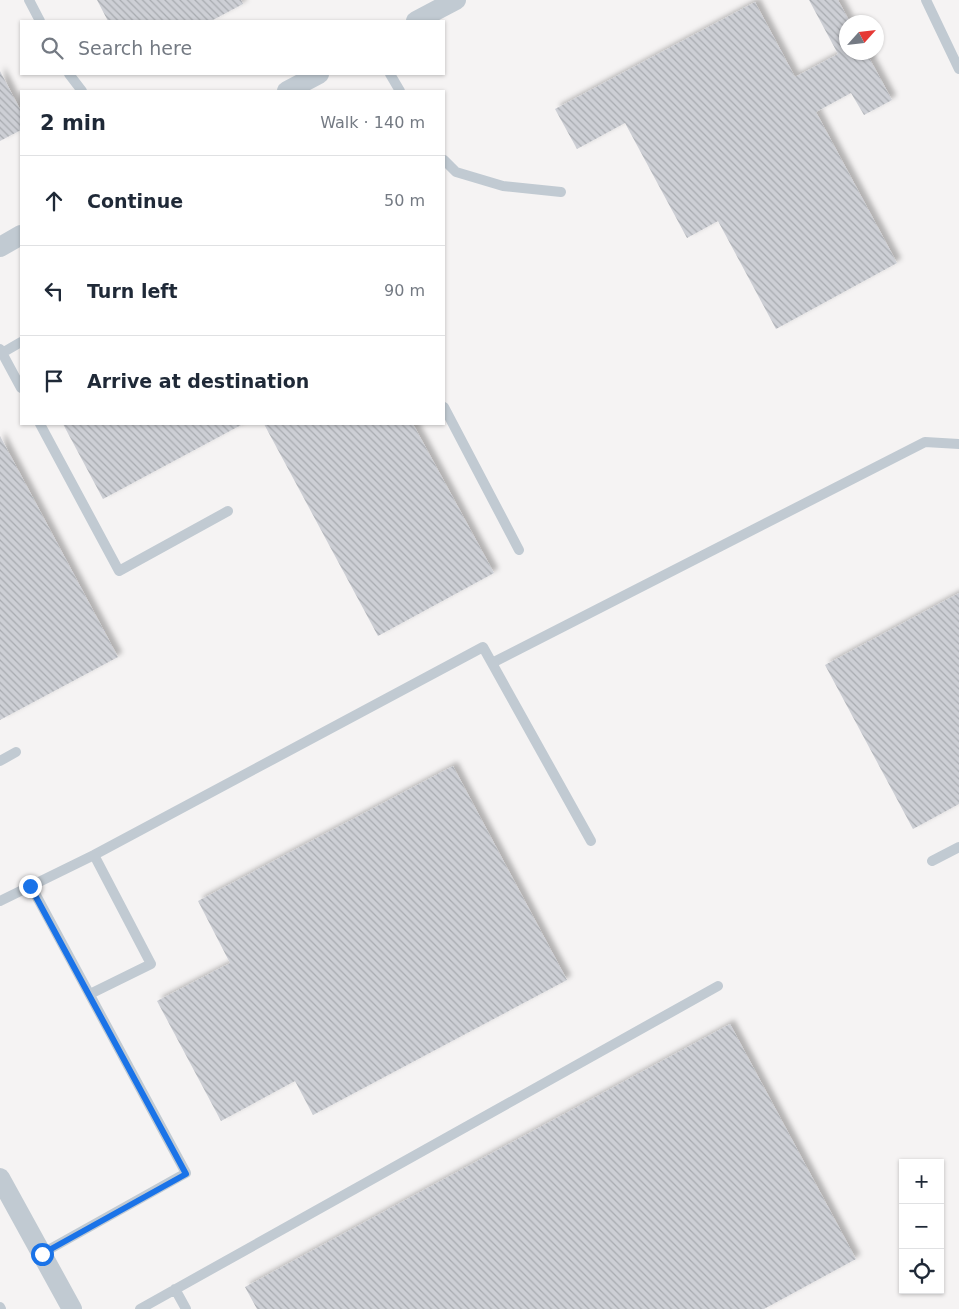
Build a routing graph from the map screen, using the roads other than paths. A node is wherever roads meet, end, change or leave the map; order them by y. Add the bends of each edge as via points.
1 (29, 0) edge
2 (456, 0) edge
3 (926, 0) edge
4 (39, 20) edge
5 (418, 20) edge
6 (954, 48) edge
7 (959, 69) edge
8 (70, 75) edge
9 (317, 75) edge
10 (391, 75) edge
11 (81, 90) edge
12 (289, 90) edge
13 (399, 90) edge
14 (445, 161) edge
15 (561, 192) dead end
16 (20, 236) edge
17 (0, 247) edge
18 (20, 342) edge
19 (1, 351) edge
20 (20, 386) edge
21 (445, 408) edge
22 (41, 425) edge
23 (959, 444) edge
24 (228, 511) dead end
25 (518, 550) dead end
26 (492, 663) junction
27 (16, 752) dead end
28 (0, 761) edge
29 (591, 841) dead end
30 (959, 847) edge
31 (94, 855) junction
32 (932, 861) dead end
33 (30, 886) junction
34 (0, 901) edge
35 (718, 986) dead end
36 (90, 994) junction
37 (0, 1178) edge
38 (42, 1254) junction
39 (176, 1289) junction
40 (72, 1309) edge
41 (140, 1309) edge
42 (186, 1309) edge

1 - 4 lane
2 - 5 street
3 - 6 lane
6 - 7 lane
8 - 11 lane
9 - 12 street
10 - 13 lane
14 - 15 lane via 456,172 503,186
16 - 17 street
18 - 19 lane
19 - 20 lane
21 - 25 lane
22 - 24 lane via 119,571
23 - 26 lane via 926,442
26 - 29 lane
26 - 31 lane via 483,647
27 - 28 lane
30 - 32 lane
31 - 33 lane
31 - 36 lane via 151,964
33 - 34 lane
33 - 36 lane
35 - 39 lane
36 - 38 lane via 186,1174
37 - 38 street
38 - 40 street
39 - 41 lane
39 - 42 lane

